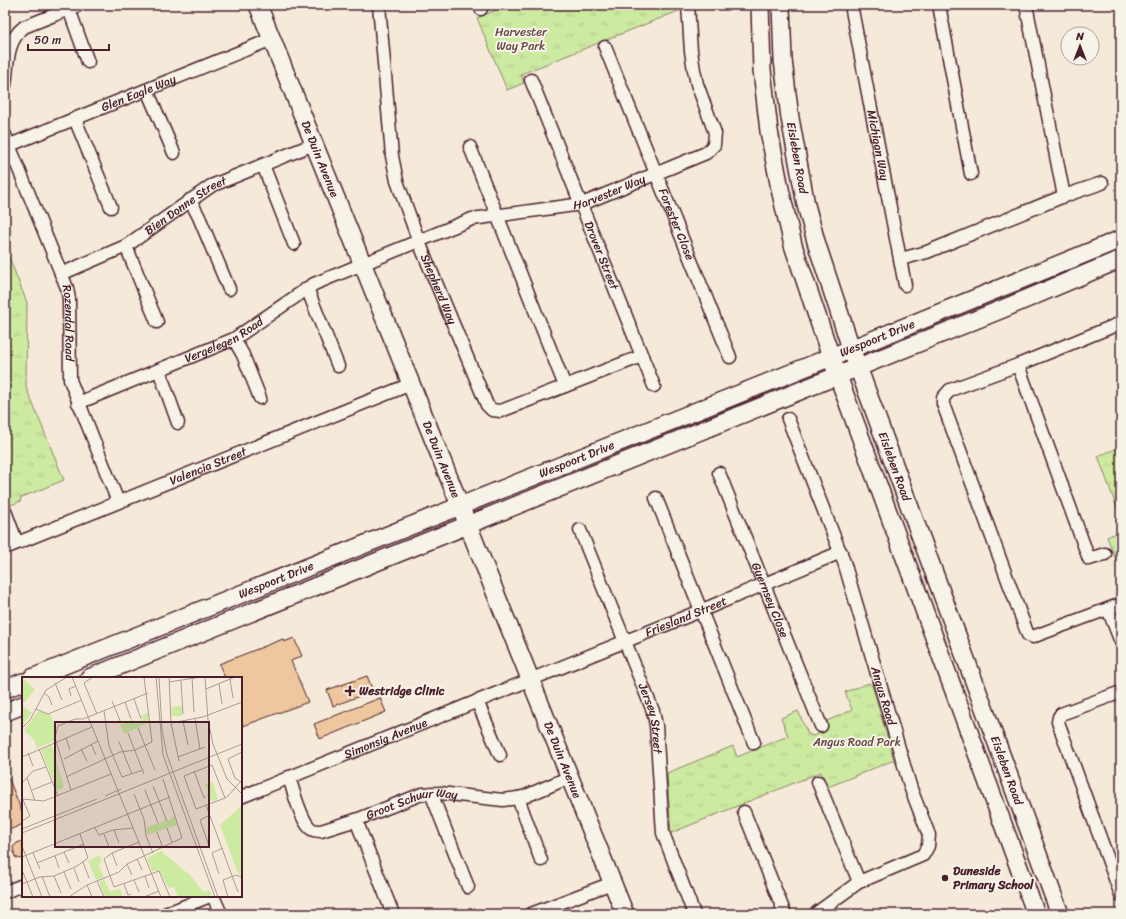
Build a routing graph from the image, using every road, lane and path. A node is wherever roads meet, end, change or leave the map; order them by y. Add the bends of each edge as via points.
1 (258, 5) edge
2 (379, 5) edge
3 (688, 5) edge
4 (760, 5) edge
5 (781, 5) edge
6 (851, 5) edge
7 (939, 5) edge
8 (1026, 5) edge
9 (74, 7) edge
10 (272, 39) junction
11 (605, 47) dead end
12 (88, 62) dead end
13 (531, 80) dead end
14 (5, 85) edge
15 (148, 90) junction
16 (75, 119) junction
17 (6, 143) edge
18 (314, 144) junction
19 (470, 146) dead end
20 (174, 154) dead end
21 (263, 165) junction
22 (657, 174) junction
23 (971, 174) dead end
24 (1102, 182) dead end
25 (1064, 196) junction
26 (190, 200) junction
27 (582, 204) junction
28 (111, 207) dead end
29 (497, 215) junction
30 (1121, 239) edge
31 (419, 242) junction
32 (294, 244) dead end
33 (126, 246) junction
34 (900, 259) junction
35 (1121, 259) edge
36 (362, 264) junction
37 (61, 274) junction
38 (906, 285) dead end
39 (307, 288) junction
40 (229, 290) dead end
41 (157, 322) dead end
42 (1121, 323) edge
43 (234, 339) junction
44 (851, 348) junction
45 (642, 356) junction
46 (730, 357) dead end
47 (831, 357) junction
48 (1018, 364) junction
49 (338, 366) dead end
50 (858, 367) junction
51 (159, 370) junction
52 (838, 375) junction
53 (411, 384) junction
54 (566, 386) junction
55 (654, 386) dead end
56 (260, 398) dead end
57 (78, 403) junction
58 (788, 419) dead end
59 (178, 423) dead end
60 (720, 473) dead end
61 (656, 498) dead end
62 (118, 502) junction
63 (460, 506) junction
64 (5, 511) edge
65 (468, 525) junction
66 (580, 530) dead end
67 (16, 543) junction
68 (5, 548) edge
69 (841, 552) junction
70 (1105, 554) dead end
71 (764, 585) junction
72 (1121, 604) edge
73 (1108, 609) junction
74 (700, 611) junction
75 (624, 642) junction
76 (1121, 642) edge
77 (34, 677) edge
78 (91, 677) edge
79 (530, 680) junction
80 (22, 682) edge
81 (5, 689) edge
82 (1121, 692) edge
83 (477, 701) junction
84 (22, 704) edge
85 (5, 712) edge
86 (821, 726) dead end
87 (754, 743) dead end
88 (500, 755) dead end
89 (570, 777) junction
90 (288, 778) junction
91 (818, 782) dead end
92 (431, 793) junction
93 (242, 797) edge
94 (518, 798) junction
95 (744, 812) dead end
96 (356, 820) junction
97 (541, 860) dead end
98 (859, 882) junction
99 (612, 883) junction
100 (22, 885) edge
101 (468, 887) dead end
102 (5, 892) edge
103 (1121, 894) edge
104 (208, 897) edge
105 (213, 897) edge
106 (165, 914) edge
107 (220, 914) edge
108 (393, 914) edge
109 (531, 914) edge
110 (625, 914) edge
111 (694, 914) edge
112 (785, 914) edge
113 (815, 914) edge
114 (1036, 914) edge
115 (1060, 914) edge

1 - 10 main road, De Duin Avenue
2 - 31 street, Shepherd Way via 392,156 397,181
3 - 22 street, Harvester Way via 694,70 715,133 715,140 714,145 706,153
4 - 47 main road, Eisleben Road via 765,99 780,189 793,245
5 - 44 main road, Eisleben Road via 783,60 797,161 817,245
6 - 34 street, Michigan Way
7 - 23 street
8 - 25 street
9 - 12 street
9 - 14 street via 24,27 18,32 10,47
10 - 15 street, Glen Eagle Way
10 - 18 main road, De Duin Avenue
11 - 22 street, Forester Close
13 - 27 street, Drover Street
15 - 16 street, Glen Eagle Way
15 - 20 street
16 - 17 street, Glen Eagle Way
16 - 28 street
17 - 37 street, Rozendal Road
18 - 21 street, Bien Donne Street
18 - 36 main road, De Duin Avenue
19 - 29 street
21 - 26 street, Bien Donne Street via 211,186
21 - 32 street
22 - 27 street, Harvester Way
22 - 46 street, Forester Close
24 - 25 street
25 - 34 street via 927,252
26 - 33 street, Bien Donne Street
26 - 40 street
27 - 29 street, Harvester Way
27 - 45 street, Drover Street
29 - 31 street, Harvester Way via 472,219
29 - 54 street
30 - 44 main road, Wespoort Drive
31 - 36 street, Harvester Way
31 - 54 street, Shepherd Way via 487,405 492,410 501,411
33 - 37 street, Bien Donne Street
33 - 41 street
34 - 38 street, Michigan Way
35 - 50 main road, Wespoort Drive
36 - 39 street, Vergelegen Road
36 - 53 main road, De Duin Avenue
37 - 57 street, Rozendal Road via 69,299 70,380
39 - 43 street, Vergelegen Road
39 - 49 street
42 - 48 street
43 - 51 street, Vergelegen Road
43 - 56 street
44 - 47 main road, Wespoort Drive
44 - 50 main road, Eisleben Road
45 - 54 street, Shepherd Way
45 - 55 street, Drover Street
47 - 52 main road, Eisleben Road
47 - 63 main road, Wespoort Drive
48 - 70 street via 1090,559
48 - 73 street via 950,390 943,398 948,419 1027,633 1036,636
50 - 52 main road, Wespoort Drive
50 - 115 main road, Eisleben Road
51 - 57 street, Vergelegen Road
51 - 59 street
52 - 65 main road, Wespoort Drive
52 - 114 main road, Eisleben Road
53 - 62 street, Valencia Street
53 - 63 main road, De Duin Avenue
57 - 62 street, Rozendal Road
58 - 69 street, Angus Road
60 - 71 street, Guernsey Close
61 - 74 street
62 - 67 street, Valencia Street
63 - 65 main road, De Duin Avenue
63 - 77 main road, Wespoort Drive
64 - 67 street
65 - 78 main road, Wespoort Drive
65 - 79 main road, De Duin Avenue
66 - 75 street, Jersey Street
67 - 68 street, Valencia Street
69 - 71 street, Friesland Street
69 - 98 street, Angus Road via 911,789 929,835 926,851 918,857
71 - 74 street, Friesland Street
71 - 86 street, Guernsey Close
72 - 73 street
73 - 76 street
74 - 75 street, Friesland Street
74 - 87 street
75 - 79 street, Friesland Street
75 - 111 street, Jersey Street via 653,711 662,833
79 - 83 street, Simonsig Avenue
79 - 89 main road, De Duin Avenue
80 - 81 main road
82 - 103 street via 1061,714 1058,719
83 - 88 street
83 - 90 street, Simonsig Avenue
84 - 85 main road
89 - 94 street, Groot Schuur Way
89 - 99 main road, De Duin Avenue
90 - 93 street, Simonsig Avenue
90 - 96 street, Groot Schuur Way via 310,829 322,831
91 - 98 street
92 - 94 street, Groot Schuur Way via 503,800
92 - 96 street, Groot Schuur Way via 407,799
92 - 101 street
94 - 97 street
95 - 112 street
96 - 108 street
98 - 113 street, Angus Road
99 - 109 street
99 - 110 main road, De Duin Avenue
100 - 102 street
104 - 106 street
105 - 107 street

